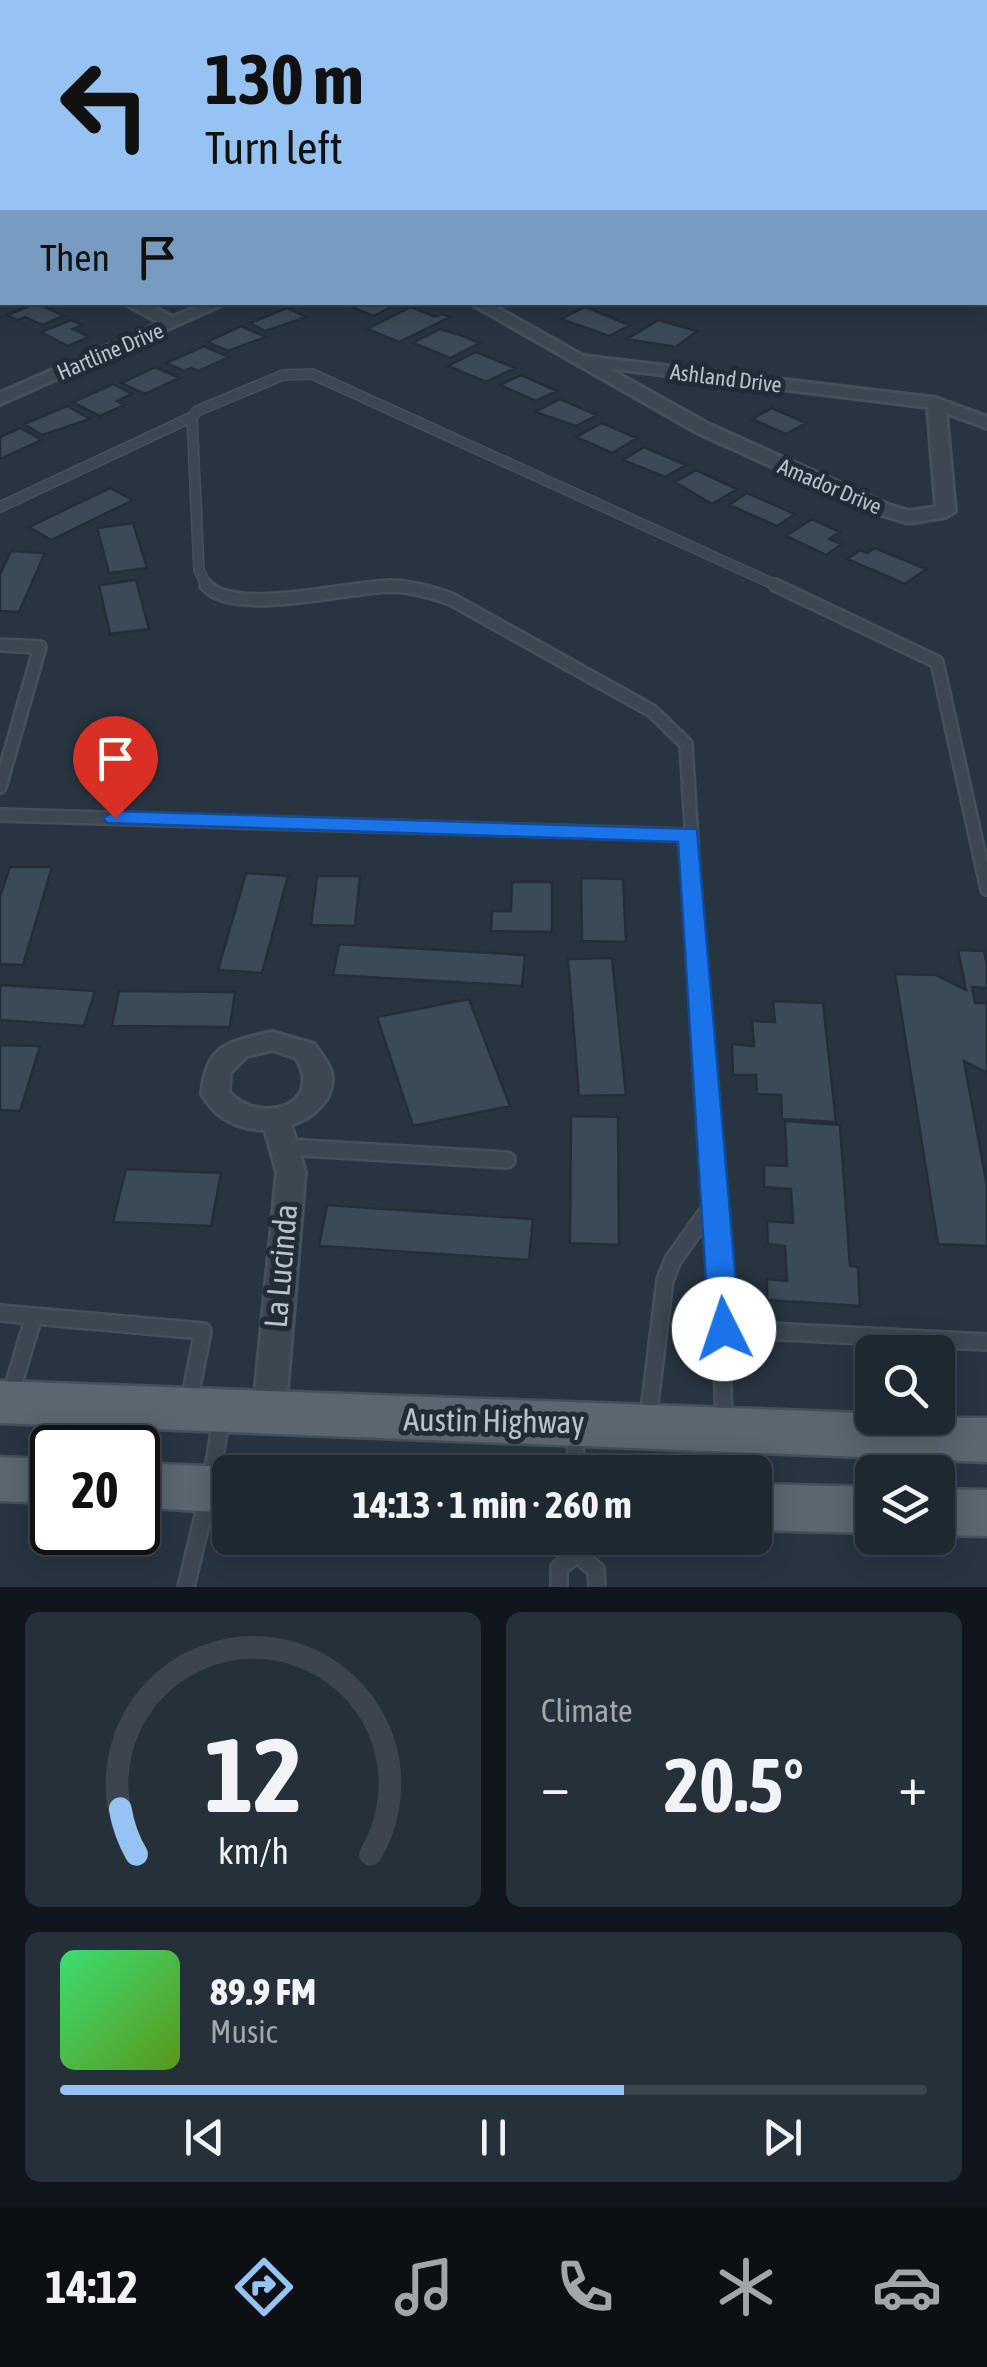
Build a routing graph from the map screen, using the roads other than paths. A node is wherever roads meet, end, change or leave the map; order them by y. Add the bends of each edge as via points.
1 (135, 305) edge
2 (214, 305) edge
3 (479, 305) edge
4 (173, 324) junction
5 (579, 360) junction
6 (0, 398) edge
7 (936, 403) junction
8 (987, 406) edge
9 (192, 417) junction
10 (987, 423) edge
11 (0, 507) edge
12 (0, 645) edge
13 (0, 787) edge
14 (0, 815) edge
15 (689, 834) junction
16 (987, 888) edge
17 (280, 1133) joint
18 (507, 1160) dead end
19 (716, 1200) junction
20 (0, 1313) edge
21 (34, 1316) junction
22 (724, 1329) junction
23 (987, 1342) edge
24 (4, 1402) edge
25 (226, 1413) junction
26 (576, 1423) junction
27 (647, 1424) junction
28 (724, 1426) junction
29 (987, 1440) edge
30 (223, 1455) edge
31 (575, 1455) edge
32 (0, 1479) edge
33 (30, 1480) edge
34 (160, 1486) edge
35 (212, 1489) edge
36 (772, 1507) edge
37 (855, 1510) edge
38 (212, 1512) edge
39 (955, 1512) edge
40 (987, 1513) edge
41 (569, 1555) edge
42 (584, 1555) edge
43 (186, 1587) edge
44 (559, 1587) edge
45 (597, 1587) edge

1 - 4 street
2 - 4 street, Hartline Drive
3 - 5 street, Ashland Drive
4 - 6 street, Hartline Drive
5 - 7 street, Ashland Drive
5 - 7 street, Amador Drive via 794,472 908,517 946,511
7 - 8 street
7 - 10 street, Ashland Drive
9 - 11 lane
9 - 15 lane via 200,570 208,589 236,600 392,586 451,599 652,711 686,744
9 - 16 lane via 282,375 312,374 918,650 938,662
12 - 13 lane via 40,647
14 - 15 lane
15 - 19 lane
17 - 18 lane
17 - 25 street, La Lucinda via 290,1172
19 - 22 lane
19 - 27 lane via 665,1280
20 - 21 lane
21 - 24 lane
21 - 25 lane via 203,1331
22 - 23 lane
22 - 28 lane
24 - 25 main road, Austin Highway
25 - 26 main road, Austin Highway
25 - 30 lane
26 - 27 main road, Austin Highway
26 - 31 lane
27 - 28 main road, Austin Highway
28 - 29 main road, Austin Highway
32 - 33 main road
34 - 35 main road
36 - 37 main road
38 - 43 lane
39 - 40 main road
41 - 44 lane
42 - 45 lane via 596,1570

